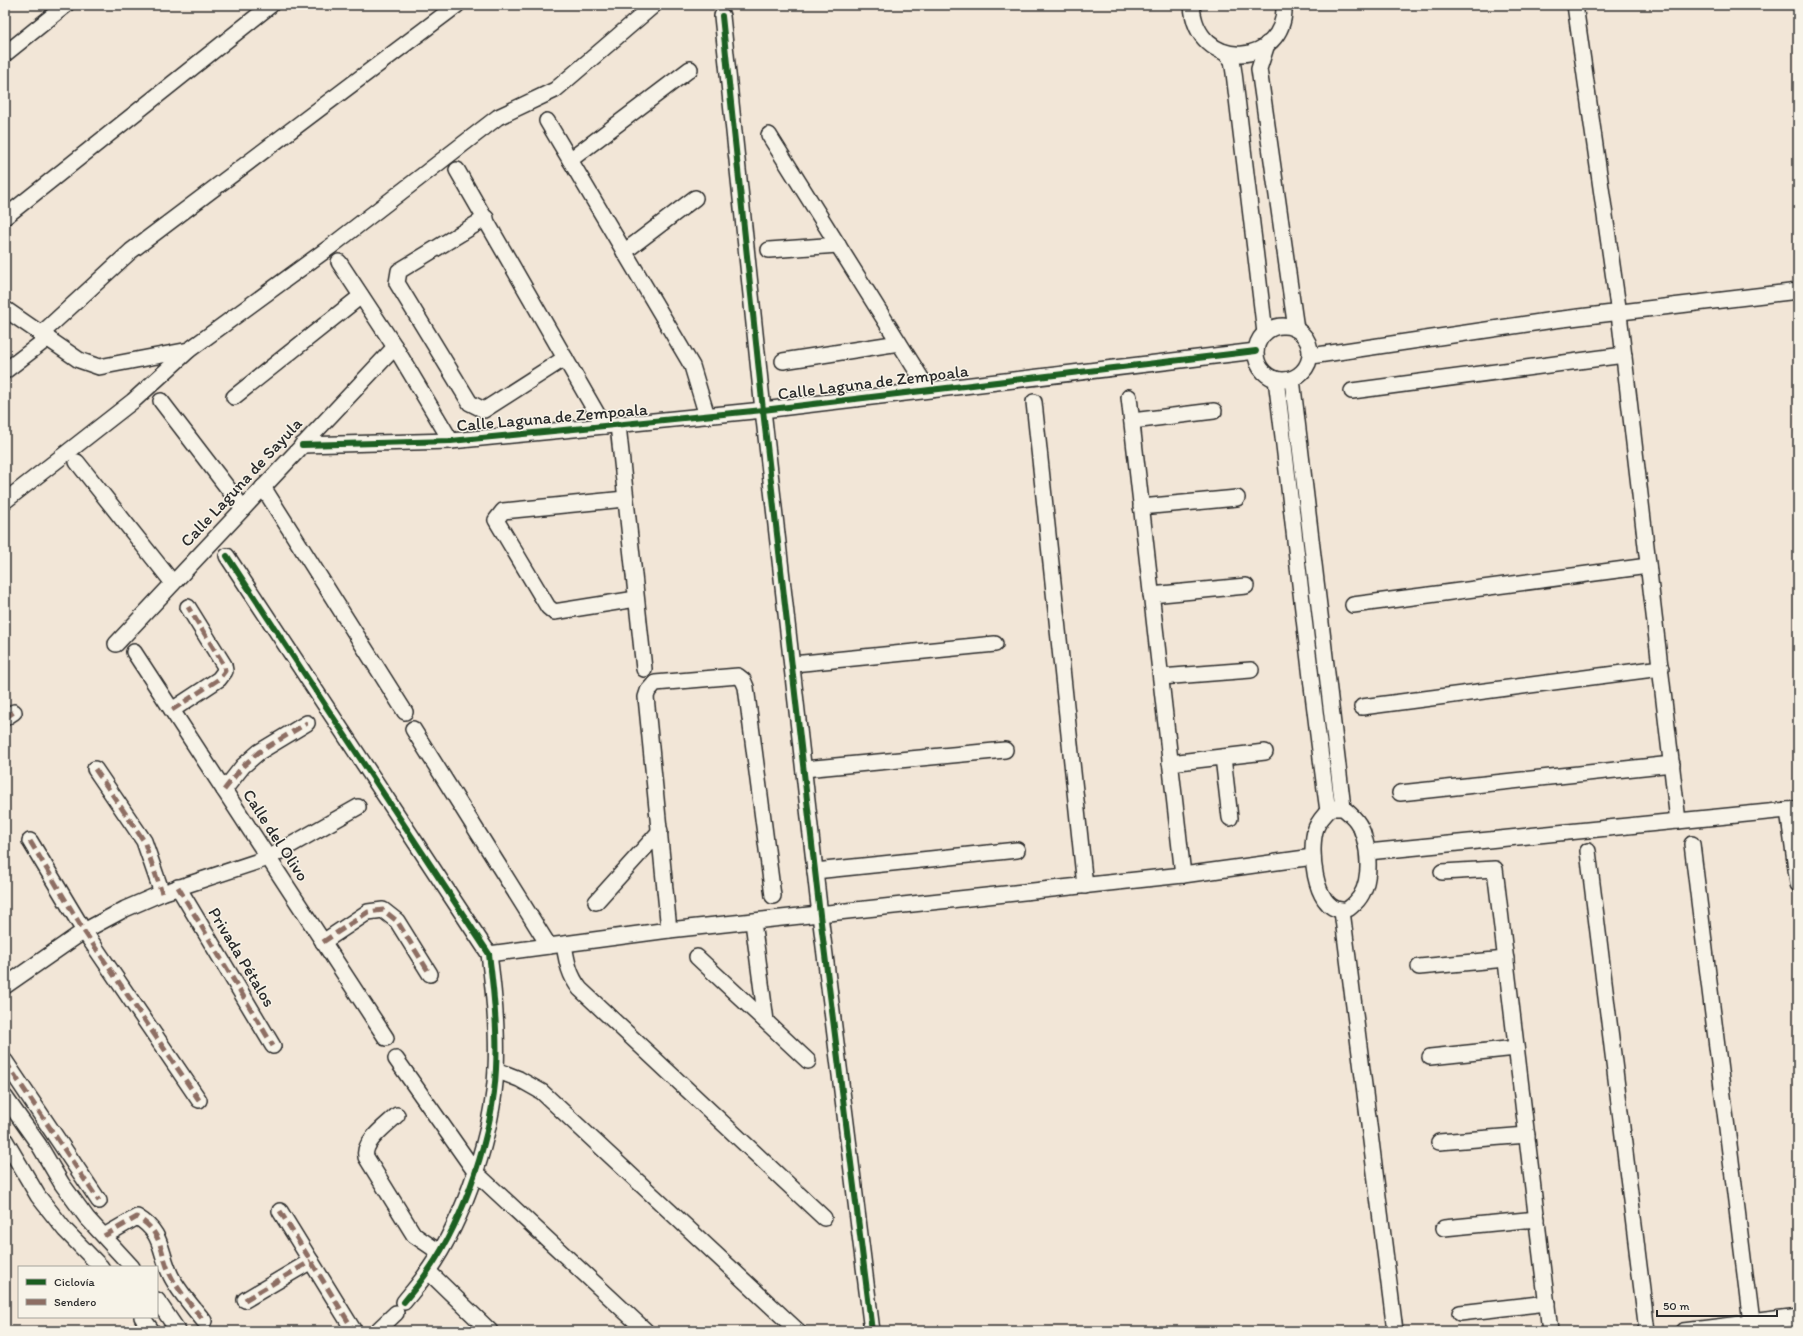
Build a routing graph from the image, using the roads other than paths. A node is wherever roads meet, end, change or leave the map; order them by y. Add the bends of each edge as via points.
1 (66, 5) edge
2 (271, 5) edge
3 (456, 5) edge
4 (654, 5) edge
5 (1192, 5) edge
6 (1284, 5) edge
7 (1575, 5) edge
8 (722, 16) dead end
9 (1267, 44) junction
10 (1224, 52) junction
11 (5, 54) edge
12 (690, 69) dead end
13 (547, 121) dead end
14 (769, 134) dead end
15 (570, 160) junction
16 (457, 170) dead end
17 (695, 198) dead end
18 (5, 217) edge
19 (486, 218) junction
20 (838, 245) junction
21 (769, 250) dead end
22 (624, 252) junction
23 (339, 262) dead end
24 (1798, 292) edge
25 (361, 296) junction
26 (5, 309) edge
27 (1619, 314) junction
28 (1296, 329) junction
29 (1265, 332) junction
30 (45, 336) junction
31 (899, 343) junction
32 (394, 347) junction
33 (189, 350) junction
34 (1256, 351) junction
35 (1624, 355) junction
36 (1311, 356) junction
37 (565, 358) junction
38 (783, 361) dead end
39 (5, 371) edge
40 (1276, 379) junction
41 (1292, 380) junction
42 (928, 389) junction
43 (1352, 391) dead end
44 (1129, 396) dead end
45 (234, 397) dead end
46 (161, 401) dead end
47 (1034, 402) dead end
48 (763, 410) junction
49 (1214, 411) dead end
50 (707, 416) junction
51 (1132, 421) junction
52 (611, 426) junction
53 (451, 441) junction
54 (302, 445) junction
55 (77, 462) dead end
56 (263, 487) junction
57 (1237, 498) dead end
58 (625, 499) junction
59 (5, 502) edge
60 (1141, 507) junction
61 (244, 508) junction
62 (227, 556) dead end
63 (1648, 566) junction
64 (173, 583) junction
65 (1246, 586) dead end
66 (1151, 595) junction
67 (636, 599) junction
68 (1353, 605) dead end
69 (188, 607) dead end
70 (116, 644) dead end
71 (995, 644) dead end
72 (134, 652) dead end
73 (792, 664) junction
74 (1660, 668) junction
75 (644, 670) dead end
76 (1251, 670) dead end
77 (1161, 677) junction
78 (1362, 707) dead end
79 (172, 710) junction
80 (405, 712) dead end
81 (307, 723) dead end
82 (413, 730) dead end
83 (1005, 750) dead end
84 (1265, 752) dead end
85 (1223, 757) junction
86 (1170, 763) junction
87 (1672, 764) junction
88 (95, 769) dead end
89 (804, 769) junction
90 (224, 790) junction
91 (1400, 793) dead end
92 (358, 808) dead end
93 (1343, 808) junction
94 (1793, 810) edge
95 (1328, 811) junction
96 (1230, 818) dead end
97 (1678, 822) junction
98 (660, 831) junction
99 (30, 841) dead end
100 (1692, 844) dead end
101 (1017, 850) dead end
102 (1588, 851) dead end
103 (1368, 852) junction
104 (1313, 857) junction
105 (268, 858) junction
106 (815, 871) junction
107 (1442, 872) dead end
108 (1183, 875) junction
109 (1798, 884) edge
110 (1085, 886) junction
111 (178, 887) junction
112 (162, 893) junction
113 (773, 896) dead end
114 (596, 902) dead end
115 (1342, 910) junction
116 (820, 914) junction
117 (753, 922) junction
118 (669, 930) junction
119 (84, 931) junction
120 (323, 942) junction
121 (556, 946) junction
122 (489, 954) junction
123 (697, 956) dead end
124 (1506, 959) junction
125 (1419, 967) dead end
126 (430, 974) dead end
127 (5, 986) edge
128 (766, 1021) junction
129 (386, 1038) dead end
130 (274, 1046) dead end
131 (1516, 1048) junction
132 (1430, 1057) dead end
133 (396, 1058) dead end
134 (5, 1061) edge
135 (808, 1061) dead end
136 (496, 1070) junction
137 (5, 1098) edge
138 (200, 1100) dead end
139 (396, 1115) dead end
140 (1527, 1135) junction
141 (5, 1140) edge
142 (1439, 1142) dead end
143 (476, 1173) junction
144 (99, 1200) dead end
145 (280, 1211) dead end
146 (824, 1218) dead end
147 (1537, 1220) junction
148 (1444, 1228) dead end
149 (104, 1236) junction
150 (439, 1252) junction
151 (311, 1261) junction
152 (99, 1266) edge
153 (131, 1266) edge
154 (428, 1271) junction
155 (245, 1300) dead end
156 (158, 1301) edge
157 (1547, 1303) junction
158 (466, 1309) junction
159 (1460, 1313) dead end
160 (1798, 1317) edge
161 (143, 1318) edge
162 (204, 1321) dead end
163 (1751, 1323) junction
164 (1778, 1325) edge
165 (152, 1331) edge
166 (178, 1331) edge
167 (354, 1331) edge
168 (376, 1331) edge
169 (479, 1331) edge
170 (490, 1331) edge
171 (646, 1331) edge
172 (798, 1331) edge
173 (872, 1331) edge
174 (1395, 1331) edge
175 (1550, 1331) edge
176 (1647, 1331) edge
177 (1684, 1331) edge

1 - 11 street
2 - 18 street
3 - 30 street via 131,251
4 - 33 street via 555,90 498,117 330,247
5 - 10 street via 1197,29 1213,47
6 - 9 street via 1282,23 1277,34
7 - 27 street
8 - 48 street
9 - 10 street via 1248,54
9 - 28 street via 1259,69
10 - 29 street via 1232,60 1234,73
12 - 15 street
13 - 15 street
14 - 20 street
15 - 22 street
16 - 19 street
17 - 22 street
19 - 37 street
19 - 37 street via 399,271 397,283 470,403 476,408 484,410
20 - 21 street
20 - 31 street
22 - 50 street via 692,366
23 - 25 street
24 - 27 street
25 - 32 street
25 - 45 street
26 - 30 street
27 - 35 street
27 - 36 street via 1554,320
28 - 29 street via 1286,326 1275,327
28 - 36 street via 1309,345
29 - 34 street
30 - 33 street via 79,360 99,367
30 - 39 street
31 - 38 street
31 - 42 street
32 - 53 street
32 - 54 street, Calle Laguna de Sayula
33 - 59 street via 133,401
34 - 40 street via 1257,362 1262,371
34 - 42 street, Calle Laguna de Zempoala
35 - 43 street
35 - 63 street
36 - 41 street via 1308,366
37 - 52 street
40 - 41 street
40 - 95 street via 1313,708
41 - 93 street
42 - 48 street, Calle Laguna de Zempoala
44 - 51 street
46 - 61 street
47 - 110 street
48 - 50 street, Calle Laguna de Zempoala
48 - 73 street
49 - 51 street
50 - 52 street, Calle Laguna de Zempoala
51 - 60 street
52 - 53 street, Calle Laguna de Zempoala
52 - 58 street
53 - 54 street, Calle Laguna de Zempoala
54 - 56 street, Calle Laguna de Sayula
55 - 64 street
56 - 61 street, Calle Laguna de Sayula
56 - 80 street
57 - 60 street
58 - 67 street
58 - 67 street via 503,510 496,520 548,607 554,612
60 - 66 street
61 - 64 street, Calle Laguna de Sayula
62 - 122 street
63 - 68 street
63 - 74 street
64 - 70 street, Calle Laguna de Sayula
65 - 66 street
66 - 77 street
67 - 75 street
69 - 79 street via 226,671 219,679
71 - 73 street
72 - 79 street, Calle del Olivo
73 - 89 street
74 - 78 street
74 - 87 street
76 - 77 street
77 - 86 street
79 - 90 street, Calle del Olivo
81 - 90 street via 259,752 243,766
82 - 121 street
83 - 89 street
84 - 85 street
85 - 86 street
85 - 96 street
86 - 108 street
87 - 91 street
87 - 97 street
88 - 112 street via 144,841
89 - 106 street
90 - 105 street, Calle del Olivo
92 - 105 street
93 - 95 street via 1331,808
93 - 103 street via 1360,826
94 - 97 street
94 - 109 street
95 - 104 street via 1316,827
97 - 103 street
98 - 113 street via 646,697 648,691 655,683 738,676 746,687
98 - 114 street
98 - 118 street
99 - 119 street
100 - 163 street
101 - 106 street
102 - 176 street
103 - 115 street via 1364,889 1349,909
104 - 108 street
104 - 115 street via 1318,885 1326,902
105 - 111 street
105 - 120 street, Calle del Olivo
106 - 116 street
107 - 124 street via 1495,869
108 - 110 street
110 - 116 street
111 - 112 street
111 - 130 street, Privada Pétalos
112 - 119 street
115 - 174 street
116 - 117 street
116 - 173 street
117 - 118 street
117 - 128 street
118 - 121 street
119 - 127 street
119 - 138 street
120 - 126 street via 368,912 383,910 397,921
120 - 129 street, Calle del Olivo
121 - 122 street
121 - 146 street via 572,980 580,989
122 - 136 street via 495,1008
123 - 128 street
124 - 125 street
124 - 131 street
128 - 135 street
131 - 132 street
131 - 140 street
133 - 143 street
134 - 144 street
136 - 143 street via 488,1123
136 - 172 street via 542,1092
137 - 149 street via 39,1145 62,1184
139 - 150 street via 364,1151 414,1235
140 - 142 street
140 - 147 street
141 - 152 street via 38,1196 65,1230
143 - 150 street
143 - 171 street
145 - 151 street
147 - 148 street
147 - 157 street
149 - 153 street
149 - 162 street via 137,1217 147,1223 160,1242 172,1277
150 - 154 street
151 - 155 street
151 - 167 street
154 - 158 street
154 - 168 street via 400,1307
156 - 166 street
157 - 159 street
157 - 175 street
158 - 169 street
158 - 170 street
160 - 164 street
161 - 165 street
163 - 164 street
163 - 177 street

